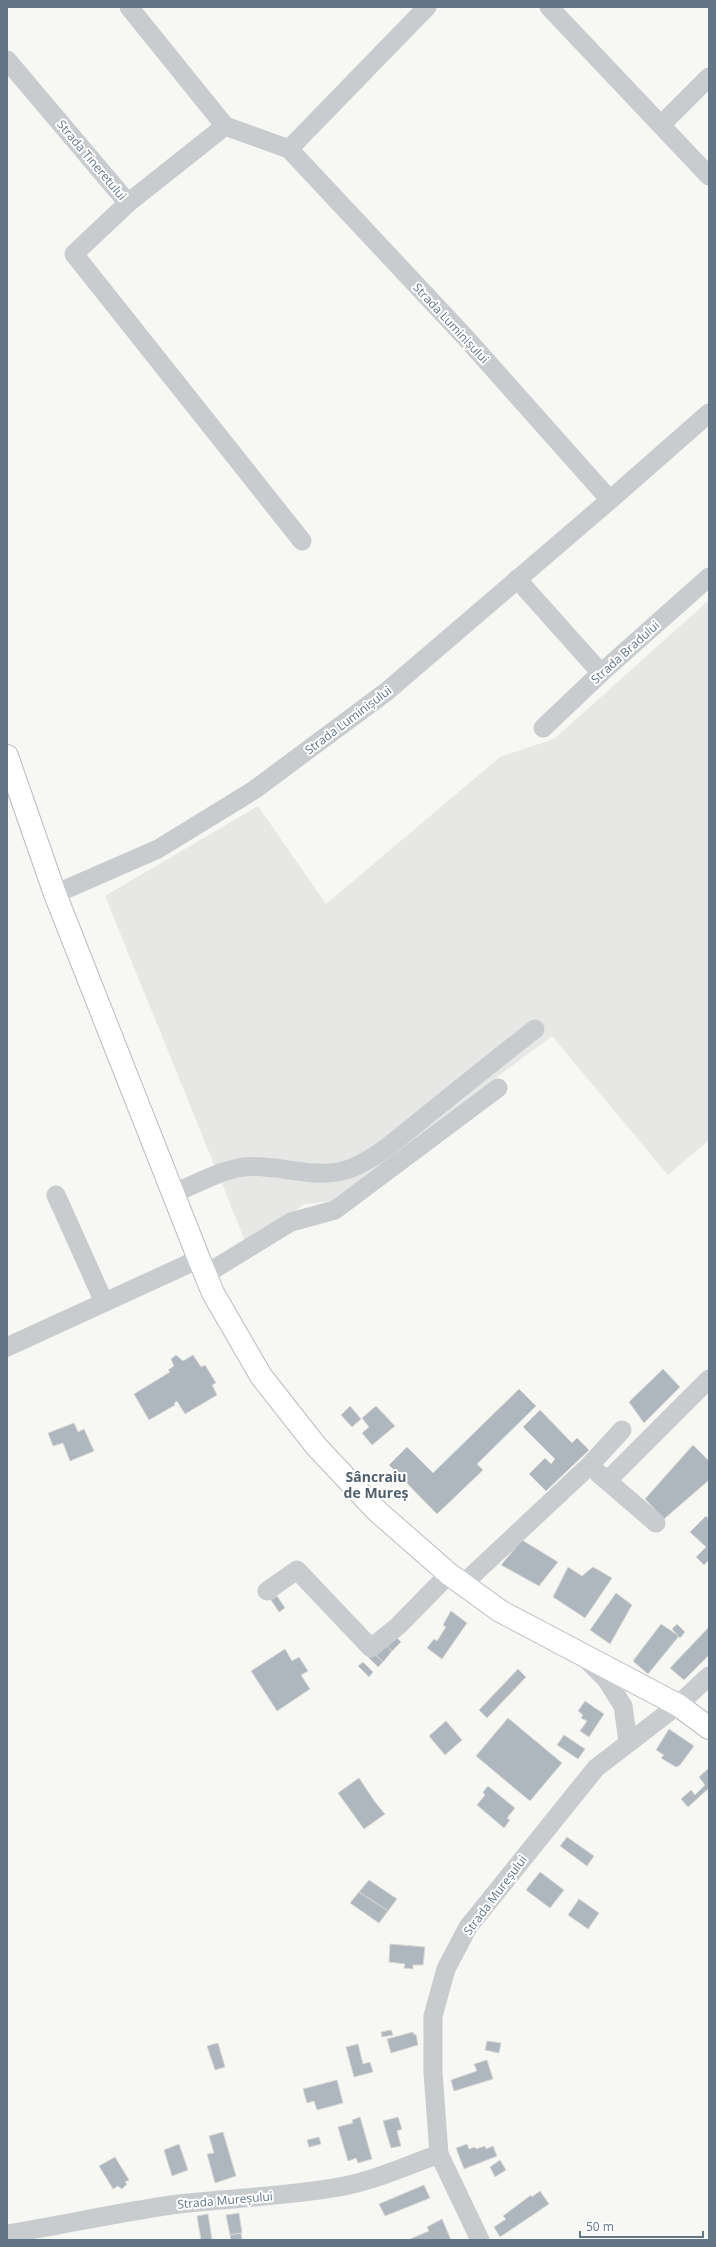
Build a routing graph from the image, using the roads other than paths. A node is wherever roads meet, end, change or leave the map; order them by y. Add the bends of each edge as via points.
1 (129, 7) edge
2 (427, 7) edge
3 (550, 7) edge
4 (7, 60) edge
5 (709, 78) edge
6 (661, 125) junction
7 (225, 126) junction
8 (289, 149) junction
9 (709, 176) edge
10 (128, 203) junction
11 (709, 413) edge
12 (610, 500) junction
13 (302, 541) dead end
14 (709, 577) edge
15 (517, 580) junction
16 (601, 673) junction
17 (543, 728) dead end
18 (7, 756) edge
19 (56, 894) junction
20 (535, 1029) dead end
21 (498, 1088) dead end
22 (173, 1194) junction
23 (56, 1195) dead end
24 (202, 1267) junction
25 (104, 1302) junction
26 (7, 1347) edge
27 (709, 1379) edge
28 (622, 1430) dead end
29 (589, 1466) junction
30 (608, 1480) junction
31 (656, 1523) dead end
32 (456, 1579) junction
33 (267, 1591) dead end
34 (581, 1654) junction
35 (709, 1676) edge
36 (678, 1705) junction
37 (709, 1728) edge
38 (628, 1742) junction
39 (439, 2154) junction
40 (66, 2233) edge
41 (7, 2234) edge
42 (480, 2240) edge

1 - 7 street
2 - 8 street
3 - 6 street
4 - 10 street, Strada Tineretului
5 - 6 street
6 - 9 street
7 - 8 street
7 - 10 street, Strada Tineretului
8 - 12 street, Strada Luminișului via 466,338
10 - 13 street via 74,254
11 - 12 street, Strada Luminișului
12 - 15 street, Strada Luminișului
14 - 16 street, Strada Bradului
15 - 16 street
15 - 19 street, Strada Luminișului via 386,692 254,790 158,848
16 - 17 street, Strada Bradului
18 - 19 main road
19 - 22 main road
20 - 22 street via 394,1142 351,1168 312,1173 259,1167 243,1168 218,1174
21 - 24 street via 335,1210 291,1222
22 - 24 main road
23 - 25 street
24 - 25 street
24 - 32 main road via 213,1293 261,1376 316,1446 377,1511
25 - 26 street
27 - 30 street
28 - 29 street
29 - 30 street
29 - 32 street
30 - 31 street
32 - 33 street via 371,1648 298,1570
32 - 34 main road via 500,1610
34 - 36 main road
34 - 38 street via 606,1679 623,1706
35 - 36 street, Strada Mureșului
36 - 37 main road
36 - 38 street, Strada Mureșului
38 - 39 street, Strada Mureșului via 596,1768 522,1858 468,1927 446,1969 433,2016 433,2072
39 - 40 street, Strada Mureșului via 383,2175 340,2187 134,2210
39 - 42 street, Strada Mureșului
40 - 41 street, Strada Mureșului

